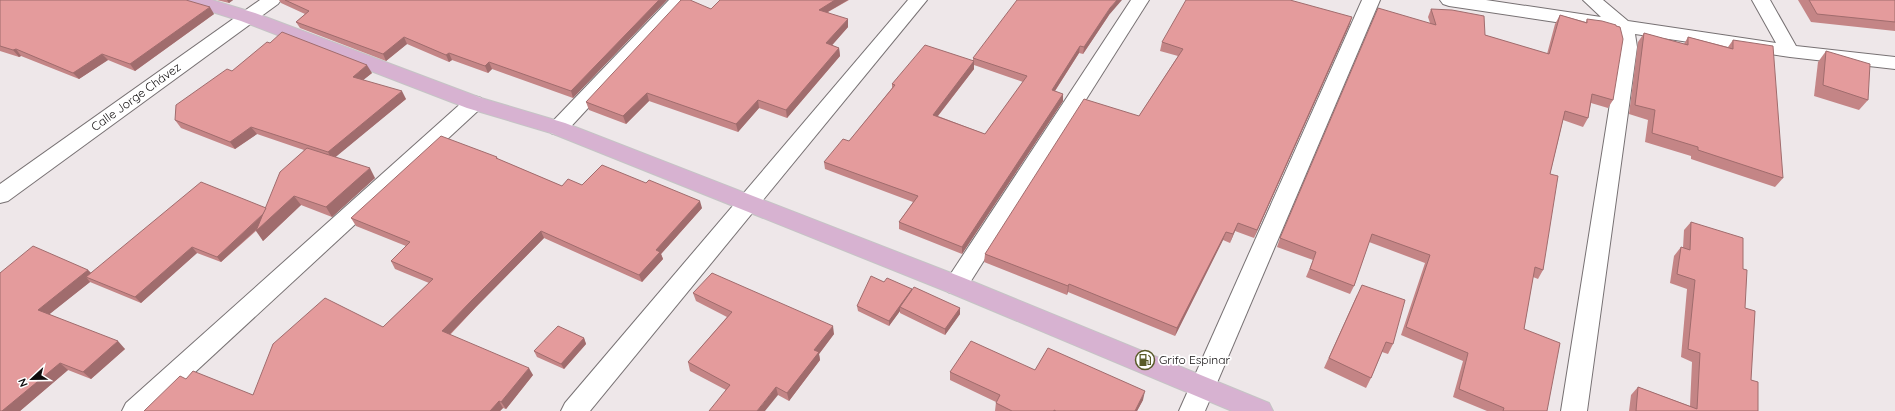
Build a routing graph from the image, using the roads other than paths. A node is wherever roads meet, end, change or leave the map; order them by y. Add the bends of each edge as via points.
1 (193, 0) edge
2 (272, 0) edge
3 (679, 0) edge
4 (918, 0) edge
5 (1140, 0) edge
6 (1371, 0) edge
7 (1449, 0) edge
8 (1592, 0) edge
9 (1761, 0) edge
10 (248, 17) junction
11 (1624, 27) junction
12 (1790, 51) junction
13 (1895, 63) edge
14 (474, 102) junction
15 (558, 128) junction
16 (0, 195) edge
17 (747, 202) junction
18 (956, 285) junction
19 (1203, 387) junction
20 (135, 411) edge
21 (574, 411) edge
22 (1192, 411) edge
23 (1260, 411) edge
24 (1574, 411) edge

1 - 10 main road
2 - 10 street, Calle Jorge Chávez
3 - 15 street
4 - 17 street
5 - 18 street
6 - 19 street
7 - 11 street
8 - 11 street
9 - 12 street
10 - 14 main road
10 - 16 street, Calle Jorge Chávez
11 - 12 street
11 - 24 street via 1628,47
12 - 13 street
14 - 15 main road
14 - 20 street
15 - 17 main road
17 - 18 main road
17 - 21 street
18 - 19 main road
19 - 22 street
19 - 23 main road

